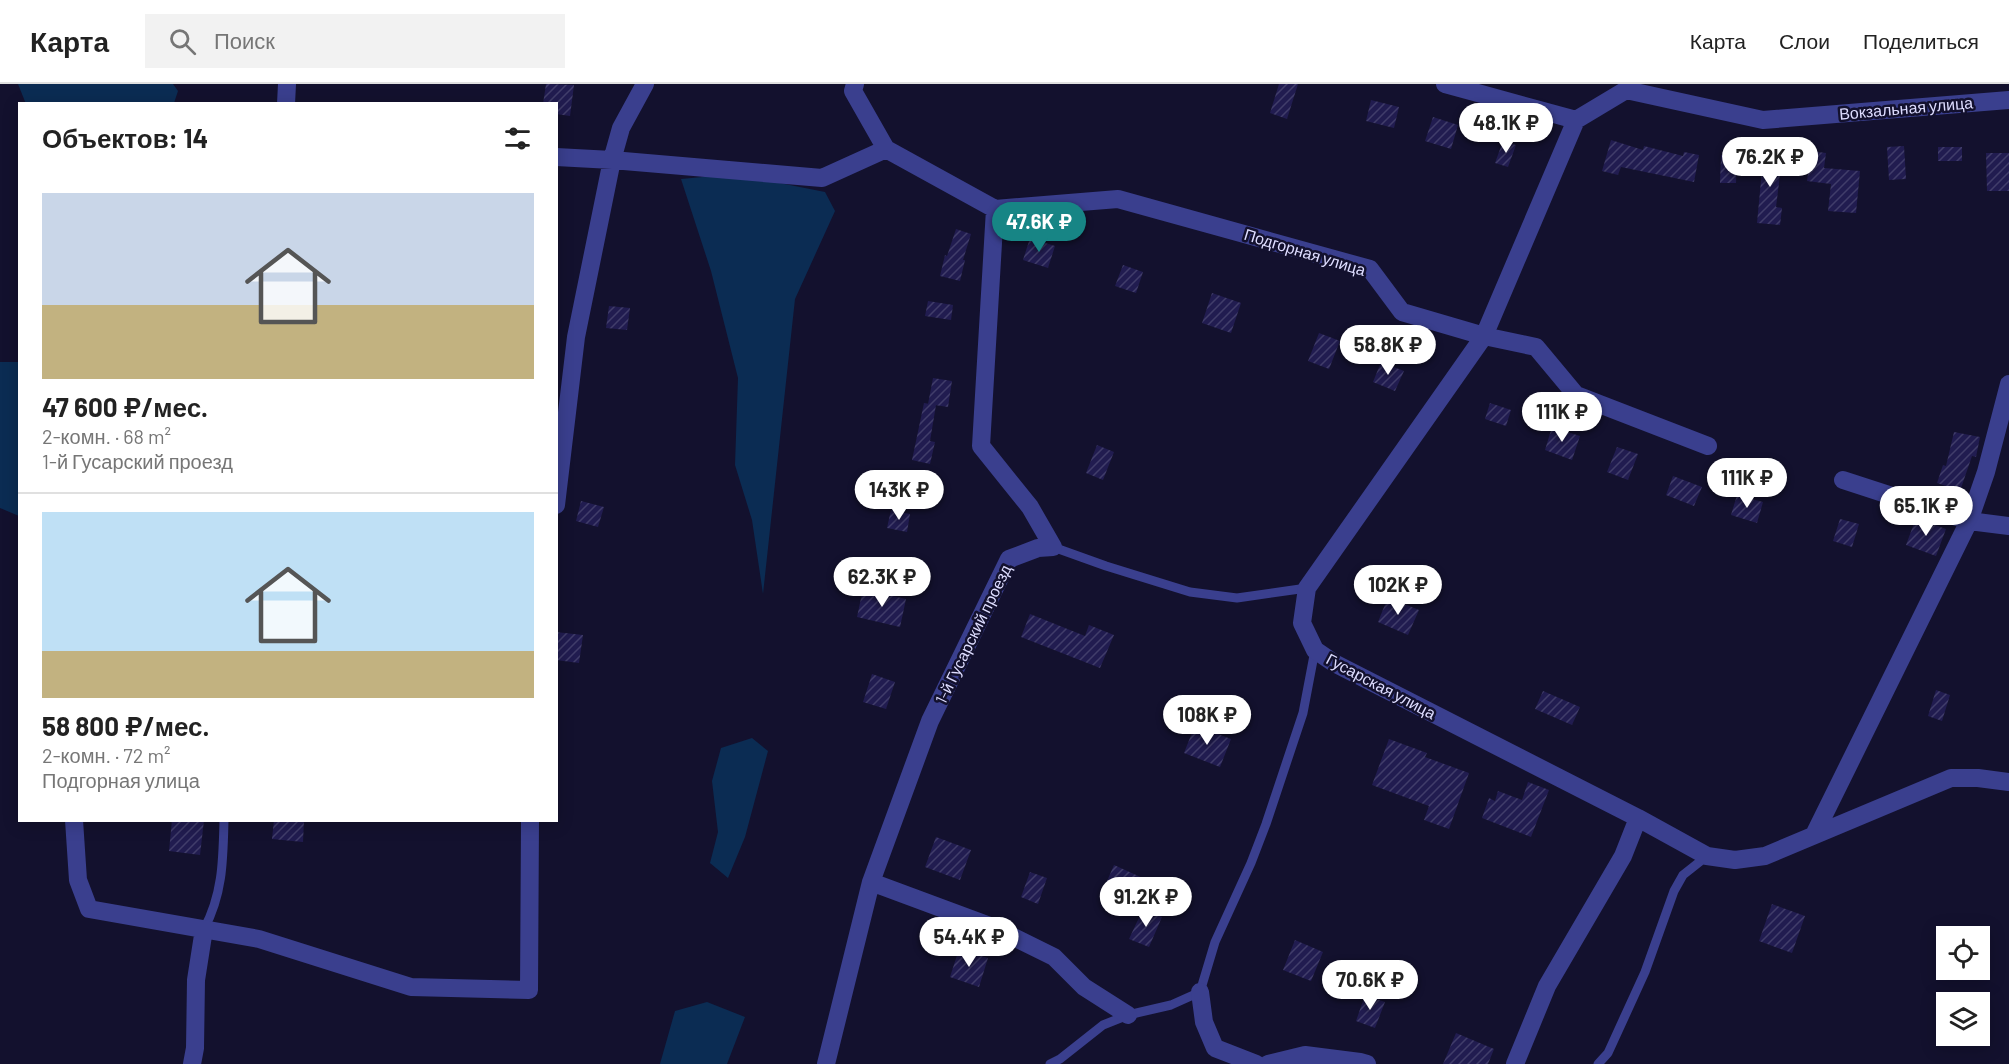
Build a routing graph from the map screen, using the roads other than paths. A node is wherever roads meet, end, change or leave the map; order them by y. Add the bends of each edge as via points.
1 (287, 84) edge
2 (645, 84) edge
3 (855, 84) edge
4 (1445, 84) edge
5 (1627, 87) edge
6 (2009, 100) edge
7 (286, 102) edge
8 (1576, 120) junction
9 (886, 149) junction
10 (558, 158) edge
11 (612, 160) junction
12 (995, 209) junction
13 (1484, 336) junction
14 (2009, 384) edge
15 (1708, 446) dead end
16 (1842, 480) dead end
17 (558, 488) edge
18 (1969, 521) junction
19 (2009, 526) edge
20 (1053, 548) junction
21 (1307, 588) junction
22 (1315, 650) junction
23 (2009, 782) edge
24 (1638, 818) junction
25 (74, 822) edge
26 (224, 822) edge
27 (530, 822) edge
28 (1814, 835) junction
29 (1707, 856) junction
30 (870, 882) junction
31 (204, 928) junction
32 (1200, 992) junction
33 (1128, 1015) junction
34 (192, 1064) edge
35 (826, 1064) edge
36 (1050, 1064) edge
37 (1256, 1064) edge
38 (1268, 1064) edge
39 (1367, 1064) edge
40 (1515, 1064) edge
41 (1598, 1064) edge

1 - 7 street
2 - 11 street via 621,128
3 - 9 street via 853,91
4 - 8 street
5 - 6 street, Вокзальная улица via 1763,120
5 - 8 street
8 - 13 street
9 - 11 street via 822,178
9 - 12 street
10 - 11 street
11 - 17 street via 576,337
12 - 13 street, Подгорная улица via 1118,199 1370,269 1402,312
12 - 20 street via 981,446 1030,507
13 - 15 street, Подгорная улица via 1536,347 1575,395
13 - 21 street
14 - 18 street
16 - 18 street
18 - 19 street
18 - 28 street
20 - 21 lane via 1191,592 1237,598
20 - 30 street, 1-й Гусарский проезд via 1038,548 1008,559 930,721
21 - 22 street, Гусарская улица via 1302,623
22 - 24 street, Гусарская улица
22 - 32 lane via 1303,713 1270,813 1215,942
23 - 28 street via 1951,778
24 - 29 street, Гусарская улица
24 - 40 street via 1623,856 1547,986
25 - 31 street via 78,880 89,909
26 - 31 lane via 222,876
27 - 31 street via 529,990 411,987 260,939
28 - 29 street via 1765,856 1735,860
29 - 41 lane via 1683,875 1674,891 1645,972 1608,1053
30 - 33 street via 995,928 1054,957 1084,987
30 - 35 street, 1-й Гусарский проезд
31 - 34 street via 196,980
32 - 33 lane via 1171,1005
32 - 37 street via 1204,1022 1215,1048
33 - 36 lane via 1103,1025
38 - 39 street via 1305,1055

